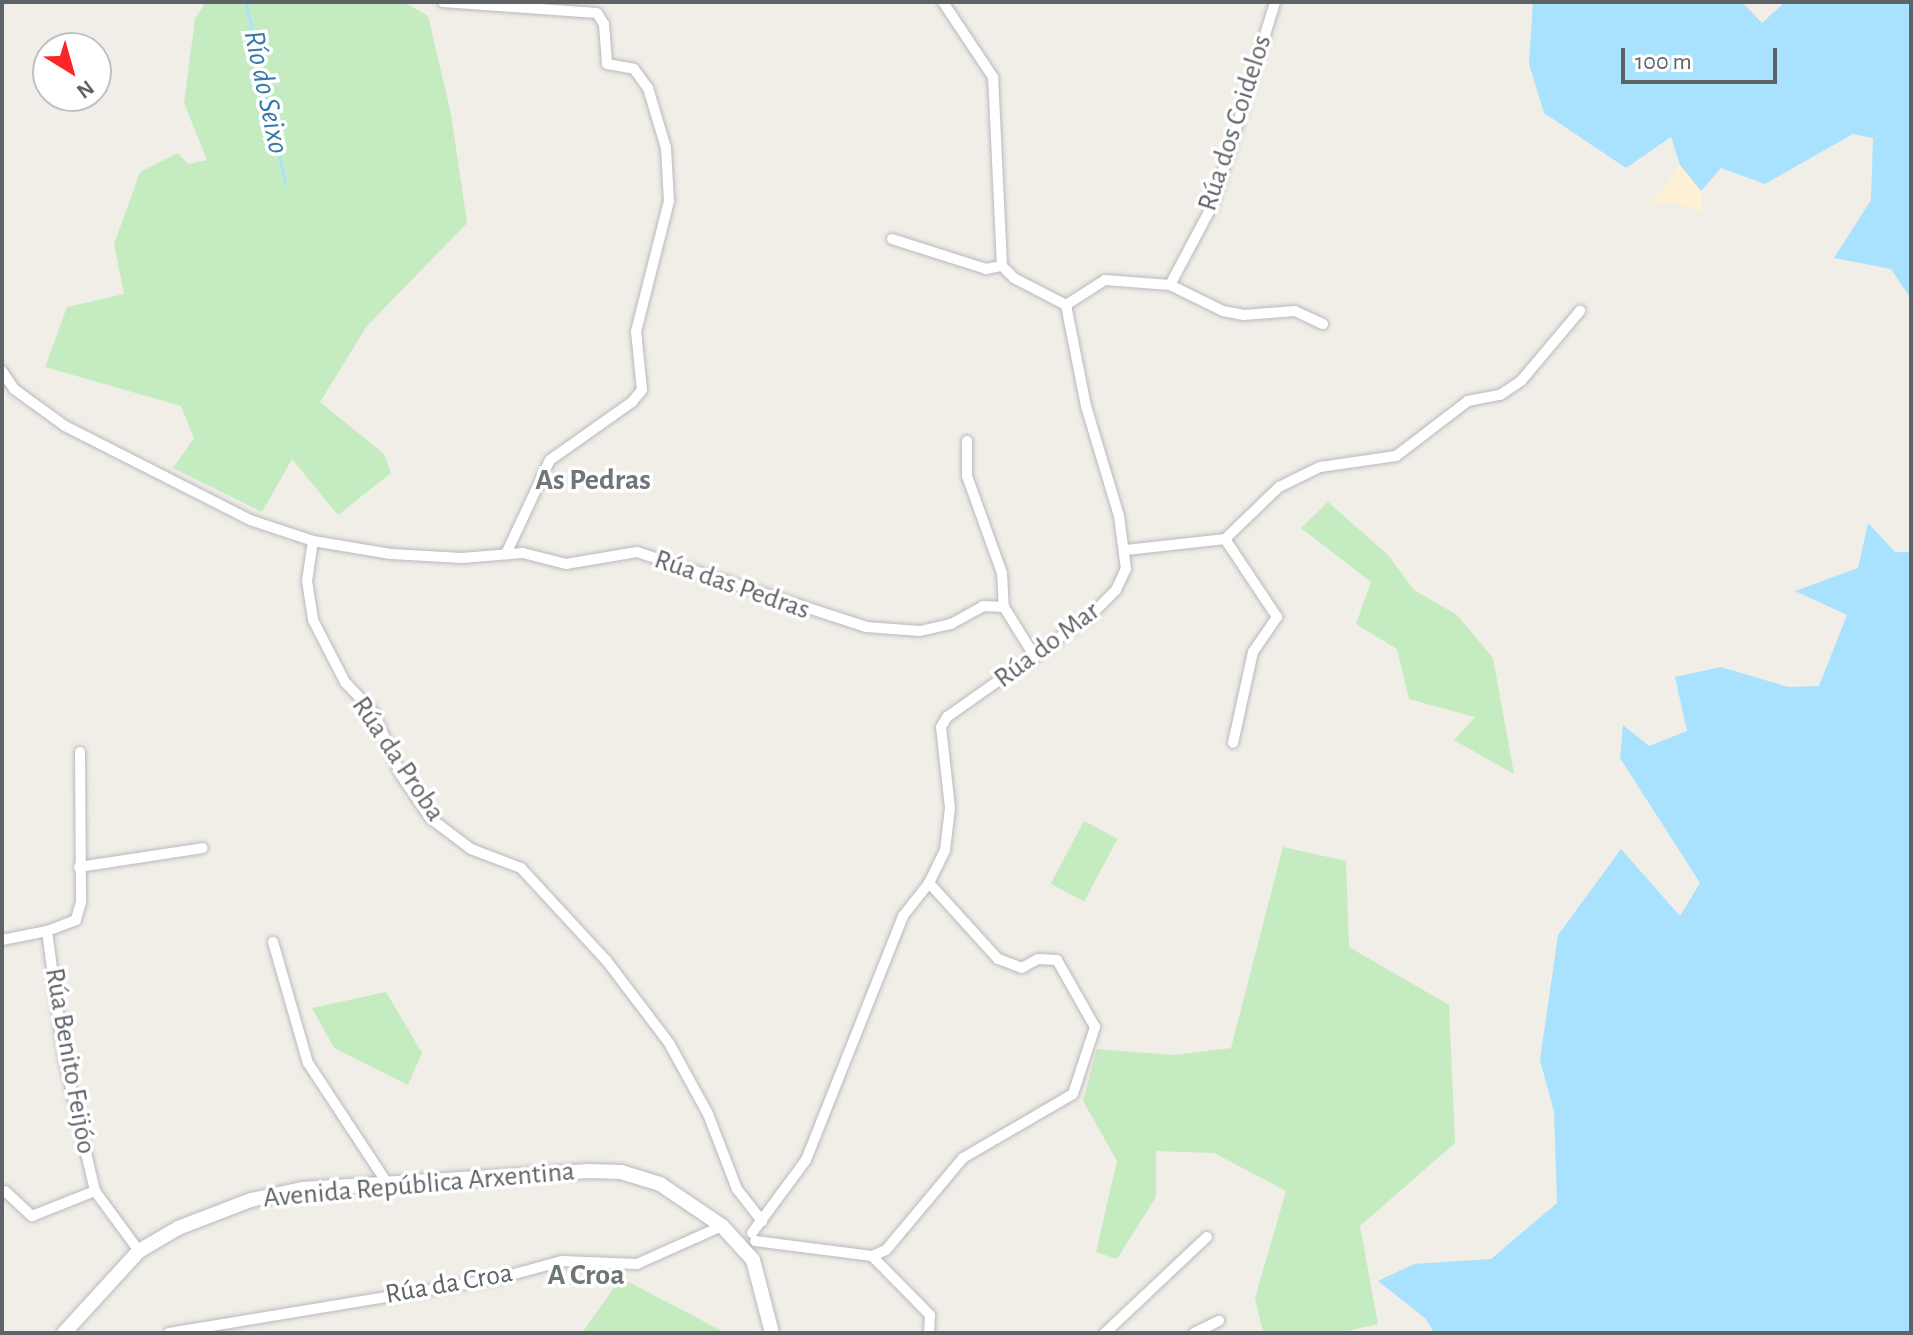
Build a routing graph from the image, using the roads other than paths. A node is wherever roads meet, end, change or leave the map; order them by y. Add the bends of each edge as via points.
1 (443, 2) edge
2 (943, 2) edge
3 (1275, 2) edge
4 (892, 239) dead end
5 (1002, 266) junction
6 (1170, 285) junction
7 (1066, 305) junction
8 (1580, 311) dead end
9 (1323, 324) dead end
10 (2, 371) edge
11 (967, 441) dead end
12 (1225, 539) junction
13 (313, 541) junction
14 (1126, 550) junction
15 (506, 554) junction
16 (1004, 607) junction
17 (1035, 657) junction
18 (1233, 743) dead end
19 (80, 752) dead end
20 (203, 848) dead end
21 (79, 867) junction
22 (929, 883) junction
23 (47, 931) junction
24 (2, 940) edge
25 (273, 942) dead end
26 (387, 1183) junction
27 (5, 1191) dead end
28 (95, 1191) junction
29 (762, 1221) junction
30 (722, 1226) junction
31 (1207, 1237) dead end
32 (752, 1242) junction
33 (139, 1251) junction
34 (872, 1256) junction
35 (1219, 1321) dead end
36 (64, 1333) edge
37 (169, 1333) edge
38 (772, 1333) edge
39 (929, 1333) edge
40 (1105, 1333) edge
41 (1194, 1333) edge

1 - 15 street via 597,13 604,24 607,64 634,69 648,88 666,148 669,201 636,331 642,390 550,460
2 - 5 street via 993,77
3 - 6 street, Rúa dos Coidelos via 1213,204
4 - 5 street via 986,269
5 - 7 street via 1014,278
6 - 7 street via 1105,280
6 - 9 street via 1223,311 1295,311
7 - 14 street, Rúa do Mar via 1086,406
8 - 12 street via 1521,381 1500,395 1468,401 1396,456 1320,467 1279,487
10 - 13 street via 23,397 65,426 250,520
11 - 16 street via 967,476 1002,573
12 - 14 street
12 - 18 street via 1277,617 1253,652
13 - 15 street, Rúa das Pedras via 391,554
13 - 29 street, Rúa da Proba via 307,581 313,620 345,682 374,713 401,775 430,818 471,849 521,868 606,960 669,1043 708,1114 737,1189
14 - 17 street, Rúa do Mar via 1126,569 1116,590
15 - 16 street, Rúa das Pedras via 566,564 637,552 866,627 920,631 951,624 983,606
16 - 17 street
17 - 22 street, Rúa do Mar via 954,709 941,727 950,808 945,850
19 - 21 street, Rúa Benito Feijóo
20 - 21 street
21 - 23 street, Rúa Benito Feijóo via 76,920
22 - 29 street, Rúa do Mar via 903,916 812,1149
22 - 34 street via 998,959 1022,968 1038,959 1057,960 1095,1027 1073,1094 963,1158 886,1250
23 - 24 street, Rúa Benito Feijóo
23 - 28 street, Rúa Benito Feijóo via 64,1058
25 - 26 street via 308,1063
26 - 30 main road, Avenida República Arxentina via 621,1172 677,1191
26 - 33 main road, Avenida República Arxentina via 251,1200 178,1228
27 - 28 street, Rúa Benito Feijóo via 32,1216
28 - 33 street, Rúa Benito Feijóo
29 - 32 street, Rúa do Mar
30 - 32 main road, Avenida República Arxentina via 735,1238
30 - 37 street, Rúa da Croa via 637,1264 562,1261 496,1279
31 - 40 street
32 - 34 street
32 - 38 main road
33 - 36 main road, Avenida República Arxentina
34 - 39 street via 930,1315
35 - 41 street

